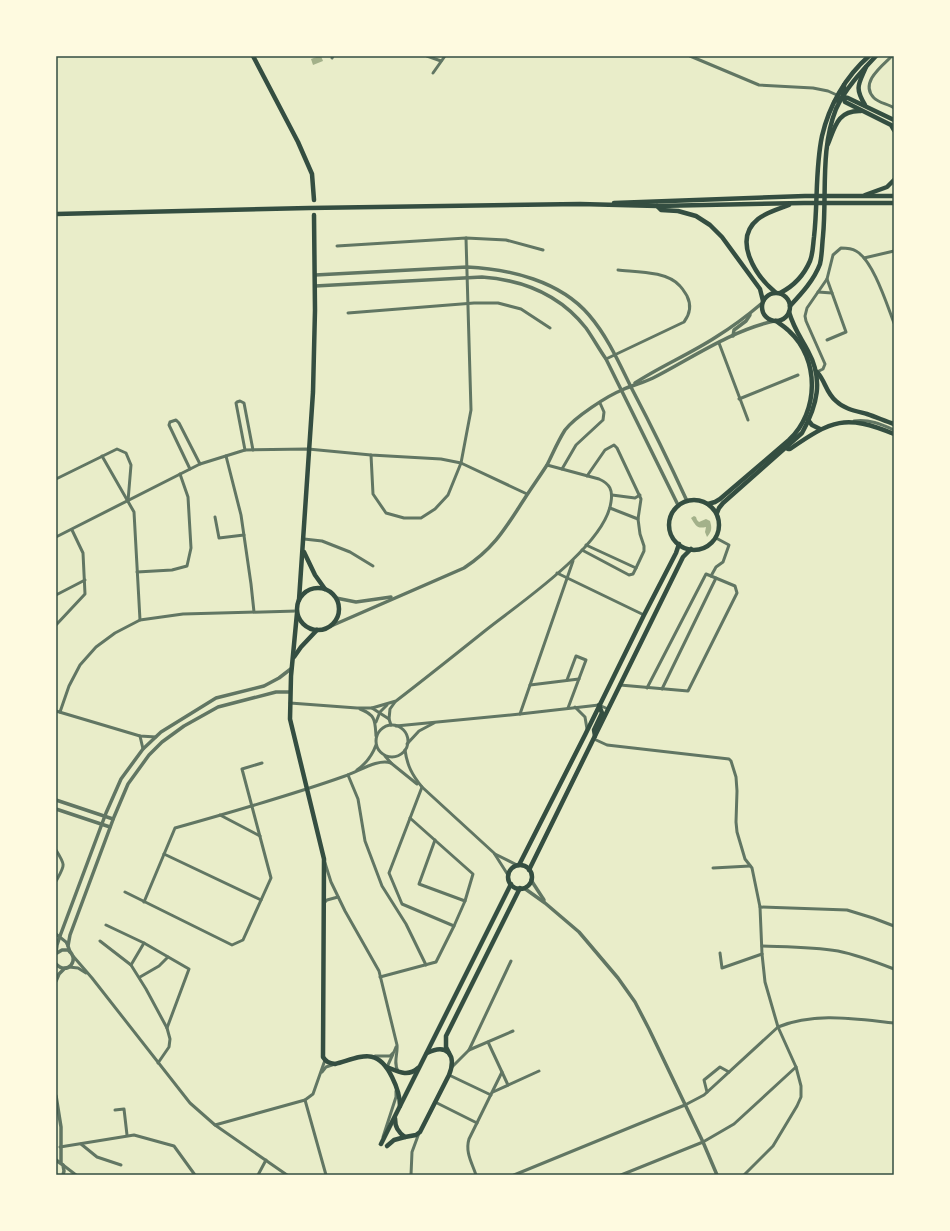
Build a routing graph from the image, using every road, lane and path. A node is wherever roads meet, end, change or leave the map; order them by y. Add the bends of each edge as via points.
1 (253, 56) edge
2 (427, 56) edge
3 (445, 56) edge
4 (690, 56) edge
5 (869, 56) edge
6 (876, 56) edge
7 (892, 56) edge
8 (441, 61) junction
9 (866, 67) junction
10 (433, 73) dead end
11 (840, 96) junction
12 (865, 105) junction
13 (894, 108) edge
14 (863, 111) junction
15 (894, 120) edge
16 (894, 130) edge
17 (828, 144) junction
18 (894, 180) edge
19 (859, 196) junction
20 (894, 196) edge
21 (314, 200) dead end
22 (894, 203) edge
23 (580, 204) junction
24 (792, 204) junction
25 (657, 206) junction
26 (56, 214) edge
27 (314, 215) dead end
28 (466, 238) junction
29 (337, 246) dead end
30 (543, 250) dead end
31 (894, 251) edge
32 (864, 258) junction
33 (467, 267) junction
34 (618, 270) dead end
35 (315, 275) junction
36 (467, 277) junction
37 (827, 279) junction
38 (315, 286) junction
39 (818, 292) junction
40 (778, 293) junction
41 (832, 293) junction
42 (762, 303) junction
43 (468, 304) junction
44 (790, 306) junction
45 (789, 312) junction
46 (348, 313) dead end
47 (750, 314) junction
48 (775, 321) junction
49 (894, 323) edge
50 (550, 328) dead end
51 (733, 336) junction
52 (827, 340) dead end
53 (719, 343) junction
54 (615, 354) junction
55 (606, 359) junction
56 (814, 373) junction
57 (798, 375) dead end
58 (631, 386) junction
59 (621, 390) junction
60 (830, 394) junction
61 (814, 395) junction
62 (739, 399) junction
63 (600, 403) junction
64 (807, 419) junction
65 (748, 420) dead end
66 (853, 422) junction
67 (894, 424) edge
68 (822, 428) junction
69 (894, 430) edge
70 (894, 434) edge
71 (308, 449) junction
72 (786, 449) junction
73 (245, 450) junction
74 (254, 450) junction
75 (371, 455) junction
76 (102, 456) junction
77 (226, 456) junction
78 (461, 462) junction
79 (200, 464) junction
80 (546, 465) junction
81 (190, 469) junction
82 (562, 469) junction
83 (180, 474) junction
84 (587, 476) junction
85 (56, 479) edge
86 (527, 494) junction
87 (640, 494) junction
88 (612, 495) junction
89 (128, 501) junction
90 (687, 501) junction
91 (708, 504) junction
92 (678, 505) junction
93 (610, 508) junction
94 (717, 513) junction
95 (215, 517) dead end
96 (638, 519) junction
97 (72, 530) junction
98 (244, 535) junction
99 (56, 537) edge
100 (716, 538) junction
101 (304, 539) junction
102 (679, 544) junction
103 (586, 545) junction
104 (690, 549) junction
105 (582, 550) junction
106 (303, 551) junction
107 (573, 560) junction
108 (373, 566) dead end
109 (636, 568) junction
110 (138, 572) junction
111 (557, 573) junction
112 (711, 576) junction
113 (567, 578) junction
114 (716, 578) junction
115 (85, 580) junction
116 (324, 589) junction
117 (56, 595) edge
118 (396, 597) junction
119 (336, 598) junction
120 (299, 600) junction
121 (254, 612) junction
122 (297, 612) junction
123 (644, 615) junction
124 (140, 620) junction
125 (56, 625) edge
126 (331, 626) junction
127 (317, 630) junction
128 (293, 659) junction
129 (292, 668) junction
130 (579, 679) junction
131 (566, 680) junction
132 (530, 685) junction
133 (620, 685) junction
134 (647, 688) junction
135 (662, 689) junction
136 (290, 692) junction
137 (396, 701) junction
138 (290, 703) junction
139 (388, 704) junction
140 (599, 705) junction
141 (575, 707) junction
142 (357, 708) junction
143 (372, 708) junction
144 (568, 708) junction
145 (608, 709) junction
146 (56, 711) edge
147 (60, 712) junction
148 (380, 712) junction
149 (520, 714) junction
150 (389, 719) junction
151 (434, 722) junction
152 (375, 723) junction
153 (391, 725) junction
154 (396, 726) junction
155 (588, 730) junction
156 (140, 736) junction
157 (376, 736) junction
158 (156, 737) junction
159 (595, 738) junction
160 (407, 744) junction
161 (376, 745) junction
162 (143, 749) junction
163 (405, 750) junction
164 (384, 755) junction
165 (262, 763) dead end
166 (391, 763) junction
167 (353, 774) junction
168 (348, 775) junction
169 (422, 787) junction
170 (306, 790) junction
171 (56, 800) edge
172 (252, 806) junction
173 (56, 809) edge
174 (220, 815) junction
175 (104, 817) junction
176 (410, 818) junction
177 (113, 819) junction
178 (102, 824) junction
179 (110, 827) junction
180 (260, 836) junction
181 (435, 840) junction
182 (56, 850) edge
183 (494, 853) junction
184 (164, 854) junction
185 (324, 859) junction
186 (518, 865) junction
187 (750, 866) junction
188 (713, 868) dead end
189 (529, 870) junction
190 (508, 875) junction
191 (531, 880) junction
192 (56, 881) edge
193 (510, 884) junction
194 (522, 888) junction
195 (125, 892) dead end
196 (338, 897) junction
197 (261, 900) junction
198 (465, 901) junction
199 (144, 902) junction
200 (324, 903) junction
201 (545, 903) junction
202 (760, 907) junction
203 (106, 925) dead end
204 (454, 926) junction
205 (894, 926) edge
206 (56, 934) edge
207 (60, 936) junction
208 (100, 940) dead end
209 (144, 943) junction
210 (68, 946) junction
211 (762, 946) junction
212 (720, 953) dead end
213 (56, 954) edge
214 (72, 954) junction
215 (762, 954) junction
216 (168, 957) junction
217 (511, 961) dead end
218 (56, 964) edge
219 (131, 965) junction
220 (426, 965) junction
221 (67, 968) junction
222 (894, 969) edge
223 (92, 978) junction
224 (140, 978) junction
225 (380, 978) junction
226 (56, 981) edge
227 (894, 1022) edge
228 (778, 1027) junction
229 (167, 1028) junction
230 (513, 1031) dead end
231 (488, 1042) junction
232 (397, 1045) junction
233 (469, 1050) junction
234 (394, 1052) junction
235 (427, 1053) junction
236 (449, 1053) junction
237 (373, 1056) junction
238 (325, 1060) junction
239 (158, 1062) junction
240 (335, 1064) junction
241 (420, 1066) junction
242 (452, 1066) junction
243 (387, 1067) junction
244 (796, 1067) junction
245 (539, 1071) dead end
246 (399, 1072) junction
247 (502, 1072) junction
248 (729, 1072) junction
249 (448, 1075) junction
250 (319, 1076) junction
251 (396, 1085) junction
252 (508, 1085) junction
253 (707, 1092) junction
254 (492, 1093) junction
255 (56, 1096) edge
256 (305, 1100) junction
257 (435, 1102) junction
258 (685, 1105) junction
259 (400, 1106) junction
260 (115, 1110) dead end
261 (394, 1116) junction
262 (477, 1123) junction
263 (215, 1125) junction
264 (420, 1132) junction
265 (128, 1135) junction
266 (405, 1137) junction
267 (703, 1142) junction
268 (81, 1144) junction
269 (381, 1144) joint
270 (387, 1146) dead end
271 (60, 1147) junction
272 (56, 1160) edge
273 (266, 1160) junction
274 (62, 1164) junction
275 (121, 1166) dead end
276 (715, 1174) edge
277 (63, 1175) edge
278 (76, 1175) edge
279 (195, 1175) edge
280 (258, 1175) edge
281 (287, 1175) edge
282 (326, 1175) edge
283 (411, 1175) edge
284 (476, 1175) edge
285 (514, 1175) edge
286 (621, 1175) edge
287 (744, 1175) edge

1 - 21 main road via 312,174
2 - 8 street
3 - 8 street
4 - 11 street via 759,85 813,88
5 - 11 main road via 850,75
6 - 9 main road
7 - 13 street via 873,75 869,87 874,98
8 - 10 street
9 - 11 main road
9 - 12 main road via 858,88
11 - 12 main road
11 - 14 main road via 845,102
11 - 17 main road
11 - 40 main road via 828,116 821,144 811,259 803,274 789,289
12 - 15 main road
14 - 16 main road via 891,125
14 - 17 main road via 847,112 840,117
17 - 44 main road via 820,262 811,281
18 - 19 main road via 887,187
19 - 20 main road
19 - 23 main road
22 - 24 main road
23 - 25 main road
23 - 26 main road
24 - 25 main road
24 - 40 main road via 758,219 751,227 748,238 747,249 758,274 768,287
25 - 42 main road via 661,210 696,216 722,237 760,289
27 - 35 main road
28 - 29 street
28 - 30 street via 506,240
28 - 33 street
31 - 32 street
32 - 37 street via 857,251 841,248 833,255
32 - 49 street via 873,271
33 - 35 street
33 - 36 street
33 - 54 street via 521,275 560,292 576,302 588,314
34 - 54 street via 662,275 675,281 681,286 689,301 690,310 684,322
35 - 38 main road
36 - 38 street
36 - 43 street
36 - 55 street via 501,278 545,292 579,320
37 - 39 street
37 - 41 street
38 - 71 main road via 313,392
39 - 41 street
39 - 56 street via 807,308 805,316 825,364 823,369
40 - 42 main road via 768,295
40 - 44 main road via 787,298
41 - 52 street via 846,332
42 - 47 street
42 - 48 main road via 761,309 765,317
43 - 46 street
43 - 50 street via 498,303 521,309
43 - 78 street via 472,410
44 - 45 main road
45 - 48 main road via 784,318
45 - 56 main road via 793,325 812,358
47 - 51 street via 746,321 734,330
47 - 58 street via 716,338
48 - 51 street via 760,324
48 - 56 main road via 796,339
51 - 53 street
53 - 58 street via 651,379
53 - 62 street
54 - 55 street
54 - 58 street
55 - 59 street
56 - 60 main road via 821,377
56 - 61 main road
57 - 62 street
58 - 59 street
58 - 90 street
59 - 63 street
59 - 92 street
60 - 61 main road via 823,392
60 - 67 main road via 843,406
61 - 64 main road via 814,408
62 - 65 street
63 - 80 street via 566,428
63 - 82 street via 604,412 603,420 576,445
64 - 68 main road via 812,426
64 - 72 main road via 802,433
64 - 91 main road via 789,440 720,499
66 - 68 main road
66 - 69 street via 864,420
66 - 70 main road
68 - 72 main road via 790,449
71 - 74 street
71 - 75 street
71 - 101 main road
72 - 94 main road via 723,502
73 - 74 street
73 - 74 street via 236,407 238,401 244,403
73 - 77 street
75 - 78 street
75 - 78 street via 373,494 386,513 404,518 421,518 435,509 448,495
76 - 85 street
76 - 89 street
76 - 89 street via 117,449 126,453 131,465
77 - 79 street
77 - 98 street
78 - 86 street
79 - 81 street
79 - 81 street via 180,423 173,420 169,426
80 - 82 street
80 - 86 street
81 - 83 street
82 - 84 street
83 - 89 street
83 - 110 street via 188,497 191,548 187,566 172,570
84 - 87 street via 605,450 614,445
84 - 88 street via 606,482
86 - 118 street via 500,536 479,559
87 - 88 street via 635,498
87 - 96 street
88 - 93 street
89 - 97 street
89 - 110 street via 134,512
90 - 91 main road via 702,500
90 - 92 main road
91 - 94 main road
92 - 102 main road via 673,511 669,525 670,532
93 - 96 street
93 - 103 street via 598,532
94 - 100 main road via 720,522
95 - 98 street via 219,538
96 - 109 street via 644,550
97 - 99 street
97 - 115 street via 83,553
98 - 121 street
100 - 104 main road via 705,548
100 - 112 street via 729,545 723,562 716,567
101 - 106 main road
101 - 108 street via 322,541 350,552
102 - 104 main road
102 - 123 main road
103 - 105 street
103 - 109 street
104 - 133 main road via 683,557
105 - 107 street
105 - 109 street via 629,575 633,574
106 - 116 main road
106 - 120 main road
107 - 111 street
107 - 113 street
110 - 124 street
111 - 113 street
111 - 137 street
112 - 114 street
112 - 134 street via 706,574
113 - 123 street
113 - 132 street
114 - 135 street
114 - 135 street via 735,586 737,593 688,691
115 - 117 street
115 - 125 street via 85,594
116 - 119 main road
116 - 120 main road via 313,588
118 - 119 street via 356,602
118 - 126 street
119 - 126 main road via 338,616
120 - 122 main road
121 - 122 street
121 - 124 street via 183,614
122 - 127 main road via 304,625
122 - 128 main road
123 - 140 main road
124 - 147 street via 115,633 80,665
126 - 127 main road
127 - 128 main road
128 - 129 main road
129 - 136 main road
129 - 158 street via 264,686 216,698
130 - 131 street
130 - 131 street via 586,660 576,656
130 - 144 street
131 - 132 street
132 - 149 street
133 - 134 street
133 - 145 main road
134 - 135 street
136 - 138 main road
136 - 177 street via 276,692 218,707 184,726 149,755 128,784
137 - 139 street
137 - 150 street via 390,709
138 - 142 street
138 - 170 main road via 290,719
139 - 143 street
139 - 148 street
140 - 141 street
140 - 145 street
140 - 155 main road
140 - 159 main road via 602,713 594,730
141 - 144 street
141 - 155 street via 585,717
142 - 143 street
142 - 152 street via 371,714
143 - 148 street
144 - 149 street
145 - 159 main road
146 - 147 street
147 - 156 street
148 - 150 street
148 - 152 street
149 - 151 street
150 - 153 street
151 - 154 street
151 - 160 street via 419,731
152 - 157 street
153 - 154 street
153 - 157 street via 382,728
154 - 160 street via 406,735
155 - 186 main road
156 - 158 street
156 - 162 street
157 - 161 street
158 - 162 street
159 - 187 street via 607,745 731,761 738,791 737,832 745,859
159 - 189 main road
160 - 163 street
161 - 164 street
161 - 167 street via 372,756
162 - 175 street via 121,779
163 - 164 street via 393,757
163 - 169 street via 413,777
164 - 166 street
165 - 172 street via 242,769
166 - 167 street via 378,762
166 - 169 street
167 - 168 street
168 - 170 street
168 - 220 street via 358,799 365,841 382,886 406,924
169 - 176 street
169 - 183 street
170 - 172 street
170 - 185 main road
171 - 175 street
172 - 174 street
172 - 180 street
173 - 178 street
174 - 180 street
174 - 184 street via 175,828
175 - 177 street
175 - 178 street
176 - 181 street
176 - 204 street via 389,873 402,904
177 - 179 street
178 - 179 street
178 - 207 street
179 - 210 street via 71,931
180 - 197 street via 271,878
181 - 198 street via 473,874
181 - 198 street via 419,884
182 - 192 street via 64,862 64,867
183 - 186 street
183 - 190 street
184 - 197 street
184 - 199 street
185 - 196 street
185 - 200 main road
186 - 189 main road
186 - 190 main road via 511,869
187 - 188 street
187 - 202 street
189 - 191 main road
190 - 193 main road
191 - 194 main road
191 - 201 street
193 - 194 main road
193 - 235 main road
194 - 201 street
194 - 236 main road via 446,1036
195 - 199 street
196 - 200 street
196 - 225 street via 379,970
197 - 199 street via 243,940 232,945
198 - 204 street
200 - 238 main road
201 - 258 street via 578,932 635,1002
202 - 205 street via 847,910
202 - 211 street
203 - 209 street
204 - 220 street via 436,962
206 - 207 street
207 - 210 street
207 - 213 street
208 - 219 street
209 - 216 street
209 - 219 street
210 - 214 street
211 - 215 street
211 - 222 street via 840,952
212 - 215 street via 722,968
213 - 214 street via 65,950
214 - 221 street via 73,961
214 - 223 street
215 - 228 street via 765,982
216 - 224 street
216 - 229 street via 189,969
217 - 233 street
218 - 221 street
219 - 224 street
220 - 225 street
221 - 223 street via 81,970
221 - 226 street via 59,974
223 - 239 street
224 - 229 street
225 - 232 street
227 - 228 street via 824,1017
228 - 244 street
228 - 248 street
229 - 239 street via 170,1039 168,1047
230 - 231 street
231 - 233 street
231 - 247 street
232 - 234 street
232 - 246 street via 395,1063
233 - 242 street
234 - 237 street via 385,1057
234 - 243 street
235 - 236 main road via 441,1048
235 - 241 main road
236 - 242 main road
237 - 240 main road
237 - 243 main road
238 - 240 main road
238 - 250 street
239 - 263 street via 190,1103
240 - 250 street via 326,1067
241 - 246 main road via 405,1074
241 - 259 main road
242 - 249 main road
243 - 246 main road
243 - 251 main road
244 - 267 street via 734,1124
244 - 287 street via 801,1086 801,1097 797,1106 773,1146
245 - 252 street
247 - 252 street
247 - 254 street
248 - 253 street
248 - 253 street via 720,1067 704,1080
249 - 254 street
249 - 257 main road
250 - 256 street via 313,1094
251 - 259 main road
251 - 269 street via 396,1097
252 - 254 street
253 - 258 street
254 - 262 street
255 - 271 street via 61,1127
256 - 263 street
256 - 282 street
257 - 262 street
257 - 264 main road
258 - 267 street
258 - 285 street
259 - 261 main road
260 - 265 street via 124,1109
261 - 266 main road via 395,1126
261 - 269 main road
262 - 284 street via 467,1145
263 - 273 street
264 - 266 main road
264 - 283 street via 412,1152
265 - 268 street
265 - 279 street via 174,1146
266 - 270 main road via 394,1140
267 - 276 street
267 - 286 street
268 - 271 street
268 - 275 street via 97,1157
271 - 274 street
272 - 274 street
273 - 280 street
273 - 281 street
274 - 277 street
274 - 278 street

